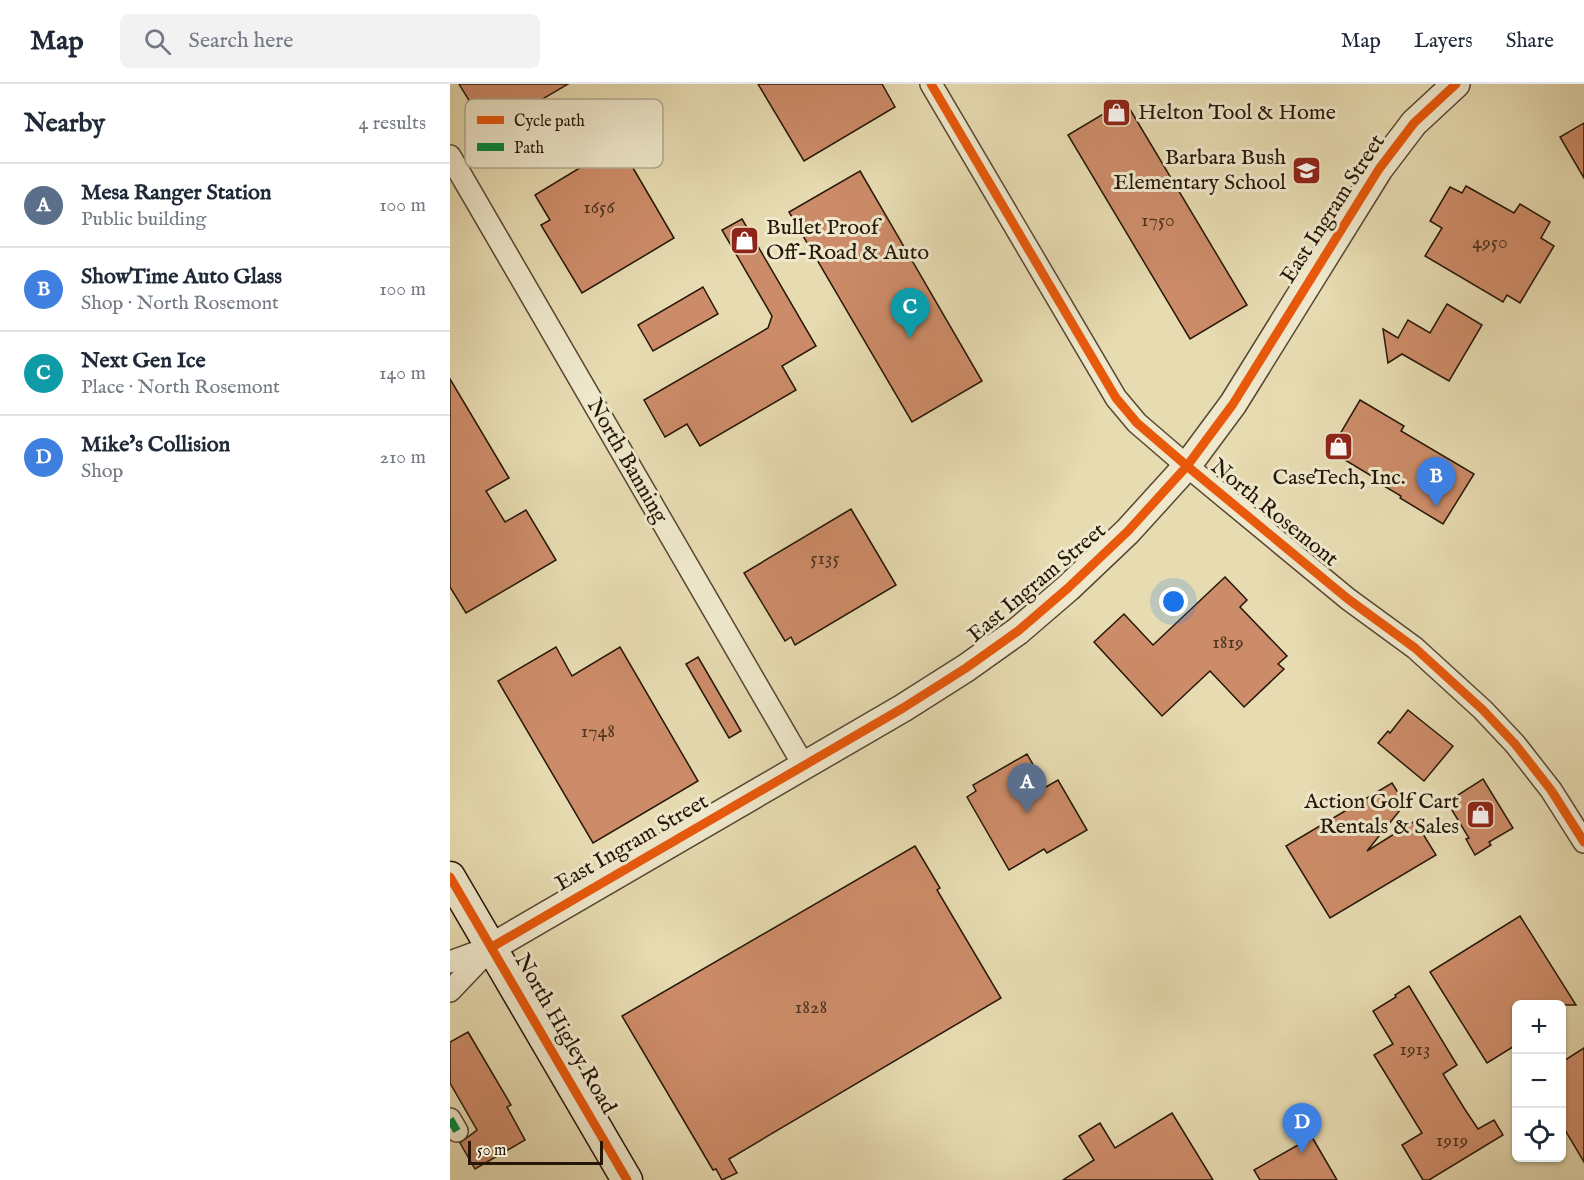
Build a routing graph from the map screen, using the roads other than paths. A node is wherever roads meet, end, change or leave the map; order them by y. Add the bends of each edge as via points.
1 (931, 84) edge
2 (1456, 84) edge
3 (450, 156) edge
4 (1187, 466) junction
5 (804, 766) junction
6 (1584, 842) edge
7 (450, 877) edge
8 (492, 947) junction
9 (450, 962) edge
10 (450, 991) edge
11 (627, 1180) edge

1 - 4 street, North Rosemont via 1116,398 1137,423
2 - 4 street, East Ingram Street via 1414,123 1379,169 1233,404
3 - 5 street, North Banning
4 - 5 street, East Ingram Street via 1128,531 1018,631 903,708
4 - 6 street, North Rosemont via 1348,599 1415,648 1483,710 1551,790
5 - 8 street, East Ingram Street
7 - 8 main road, North Higley Road
8 - 9 street, East Ingram Street
8 - 10 street, East Ingram Street
8 - 11 main road, North Higley Road

